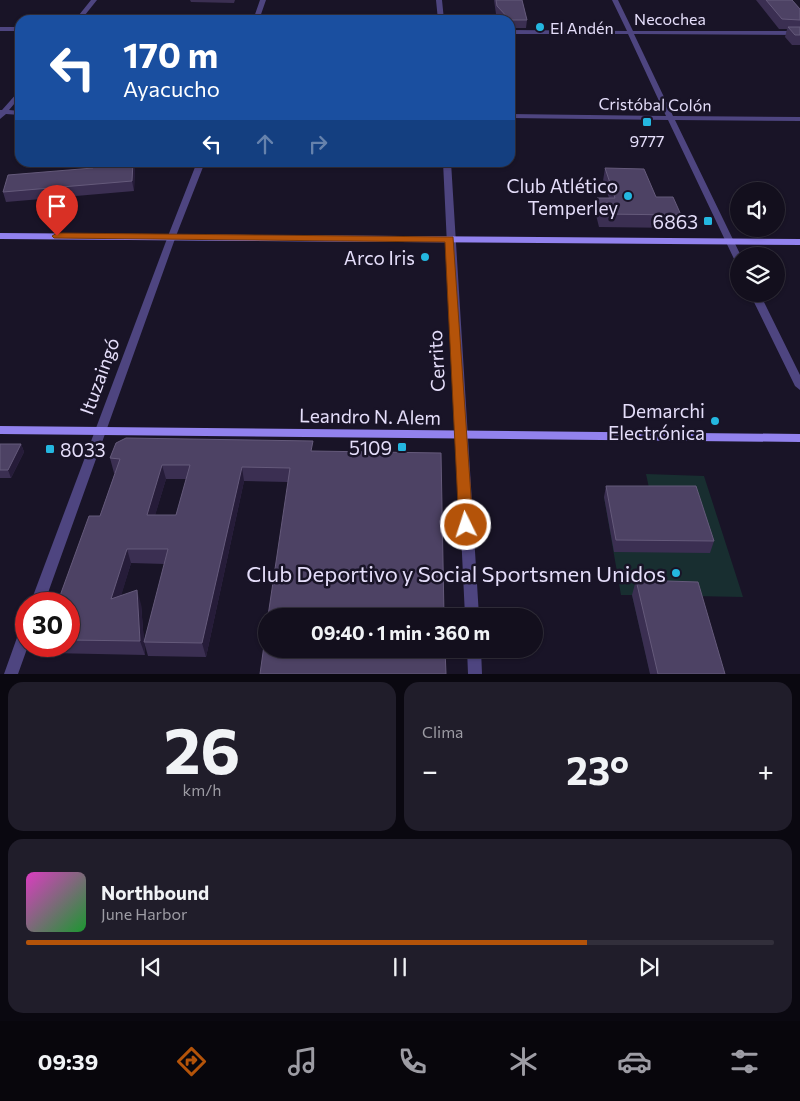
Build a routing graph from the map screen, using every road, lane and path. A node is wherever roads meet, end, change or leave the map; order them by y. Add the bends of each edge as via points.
1 (94, 0) edge
2 (263, 0) edge
3 (440, 0) edge
4 (615, 0) edge
5 (82, 15) edge
6 (258, 15) edge
7 (441, 15) edge
8 (0, 29) edge
9 (15, 29) edge
10 (515, 32) edge
11 (630, 32) junction
12 (800, 33) edge
13 (15, 98) edge
14 (15, 113) edge
15 (1, 114) edge
16 (515, 116) edge
17 (672, 118) junction
18 (800, 119) edge
19 (199, 167) edge
20 (447, 167) edge
21 (0, 236) edge
22 (172, 236) junction
23 (450, 239) junction
24 (729, 242) junction
25 (800, 242) edge
26 (732, 247) edge
27 (759, 302) edge
28 (800, 386) edge
29 (0, 430) edge
30 (100, 430) junction
31 (460, 434) junction
32 (800, 438) edge
33 (41, 592) edge
34 (471, 608) edge
35 (17, 657) edge
36 (474, 658) edge
37 (11, 674) edge
38 (475, 674) edge

1 - 5 street
2 - 6 street
3 - 7 street
4 - 11 street
8 - 9 street
10 - 11 street, Necochea
11 - 12 street, Necochea
11 - 17 street
13 - 15 street
14 - 15 street
16 - 17 street, Cristóbal Colón
17 - 18 street, Cristóbal Colón
17 - 24 street
19 - 22 street, Ituzaingó
20 - 23 street, Cerrito
21 - 22 main road
22 - 23 main road
22 - 30 street, Ituzaingó
23 - 24 main road
23 - 31 street, Cerrito
24 - 25 main road
24 - 26 street
27 - 28 street
29 - 30 main road, Leandro N. Alem
30 - 31 main road, Leandro N. Alem
30 - 33 street, Ituzaingó
31 - 32 main road, Leandro N. Alem
31 - 34 street, Cerrito
35 - 37 street
36 - 38 street

